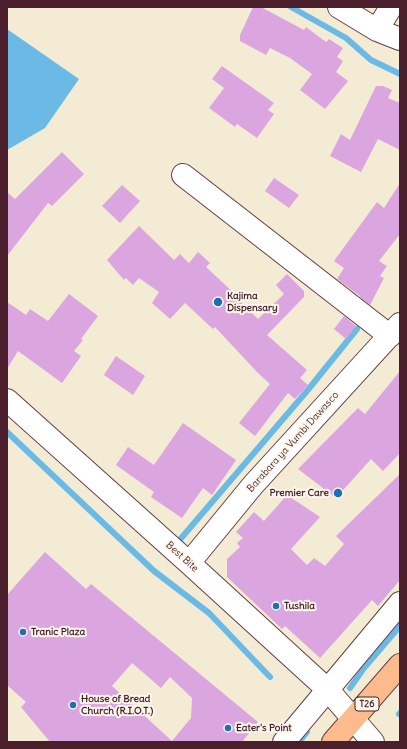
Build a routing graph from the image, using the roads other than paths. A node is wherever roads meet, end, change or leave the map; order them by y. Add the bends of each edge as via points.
1 (339, 7) edge
2 (391, 7) edge
3 (377, 30) junction
4 (400, 39) edge
5 (183, 175) dead end
6 (395, 330) edge
7 (7, 400) edge
8 (189, 563) junction
9 (400, 603) edge
10 (400, 665) edge
11 (328, 690) junction
12 (353, 720) junction
13 (284, 742) edge
14 (333, 742) edge
15 (373, 742) edge

1 - 3 street
2 - 3 street
3 - 4 street
5 - 6 street
6 - 8 street, Barabara ya Vumbi Dawasco via 253,485
7 - 8 street, Best Bite
8 - 11 street, Best Bite
9 - 11 street
10 - 12 highway, T26
11 - 12 street, Best Bite
11 - 13 street
12 - 14 highway, T26
12 - 15 street, Best Bite

